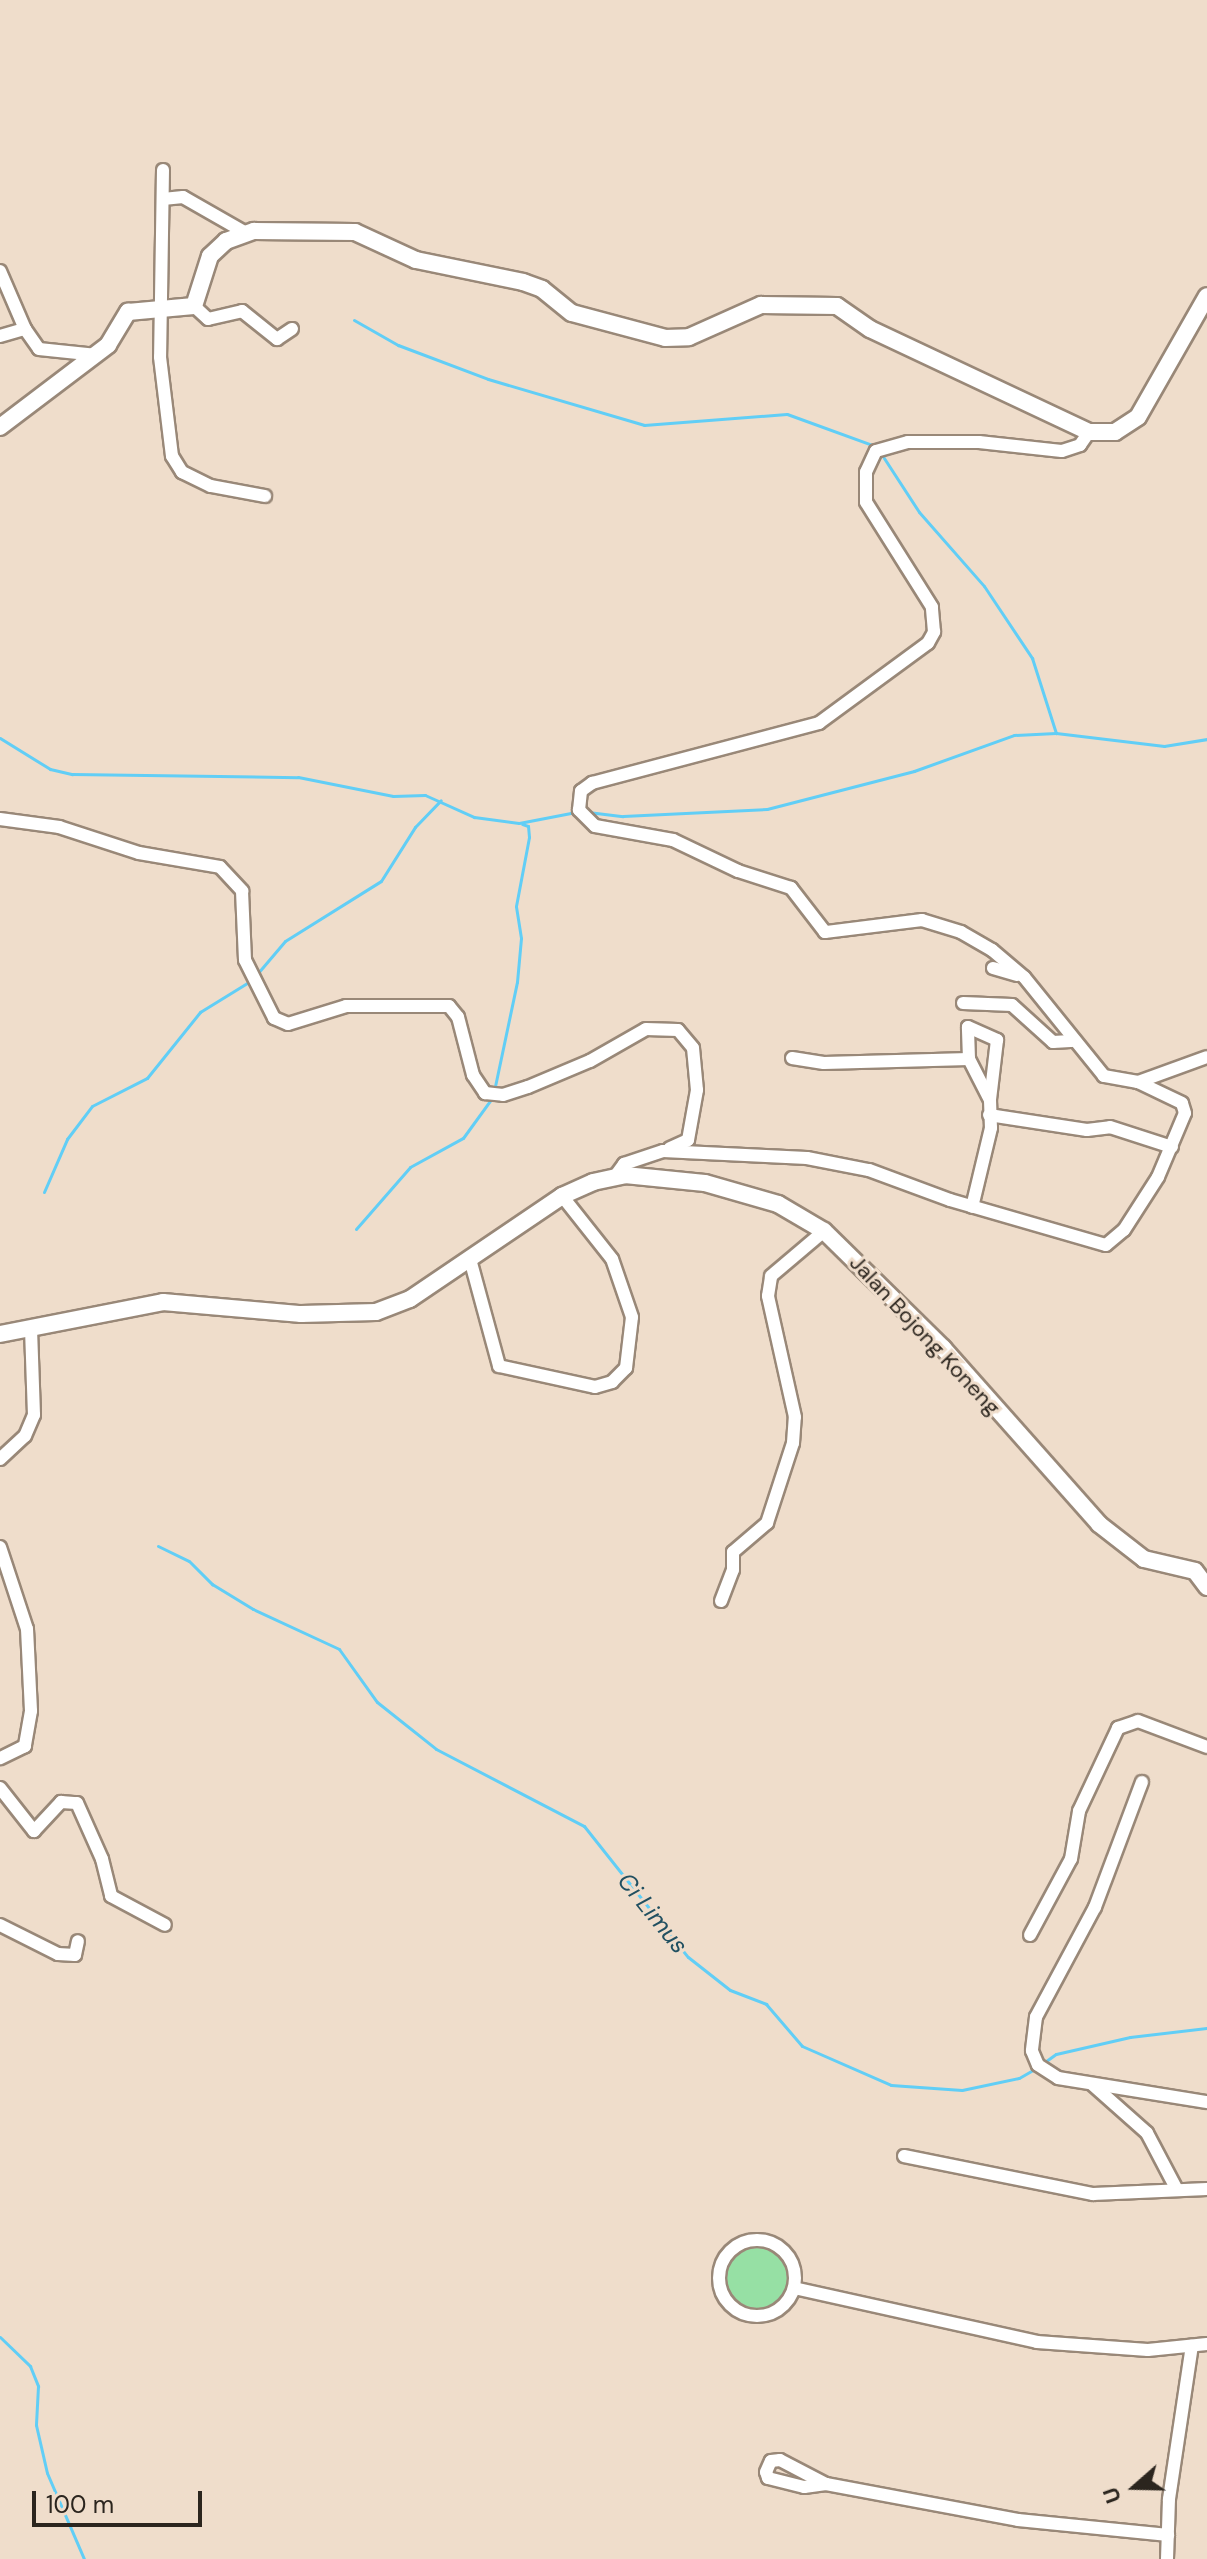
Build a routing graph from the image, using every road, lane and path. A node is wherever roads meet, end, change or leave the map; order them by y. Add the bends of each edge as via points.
1 (163, 170) dead end
2 (163, 199) junction
3 (246, 233) junction
4 (0, 271) edge
5 (1207, 296) edge
6 (194, 306) junction
7 (160, 308) junction
8 (25, 329) junction
9 (292, 329) dead end
10 (0, 336) edge
11 (97, 355) junction
12 (0, 427) edge
13 (1089, 432) junction
14 (265, 496) dead end
15 (0, 819) edge
16 (993, 968) dead end
17 (1024, 977) junction
18 (963, 1003) dead end
19 (1075, 1041) junction
20 (1207, 1057) edge
21 (792, 1058) dead end
22 (969, 1059) junction
23 (1138, 1082) junction
24 (990, 1100) junction
25 (989, 1115) junction
26 (1172, 1147) junction
27 (663, 1151) junction
28 (616, 1175) junction
29 (562, 1196) junction
30 (972, 1207) junction
31 (824, 1231) junction
32 (470, 1259) junction
33 (31, 1330) junction
34 (0, 1334) edge
35 (0, 1459) edge
36 (0, 1547) edge
37 (1207, 1587) edge
38 (721, 1601) dead end
39 (1207, 1747) edge
40 (0, 1758) edge
41 (1142, 1782) dead end
42 (0, 1788) edge
43 (0, 1925) edge
44 (165, 1925) dead end
45 (1030, 1935) dead end
46 (78, 1941) dead end
47 (1093, 2085) junction
48 (1207, 2102) edge
49 (904, 2156) dead end
50 (1207, 2189) edge
51 (1177, 2190) junction
52 (794, 2288) junction
53 (1207, 2344) edge
54 (1192, 2346) junction
55 (826, 2484) dead end
56 (1168, 2535) junction
57 (1167, 2559) edge

1 - 2 street
2 - 3 street via 183,197
2 - 7 street
3 - 6 street via 226,241 210,256
3 - 13 street via 355,232 416,260 523,282 542,289 572,313 665,338 689,337 761,305 837,306 870,329
4 - 8 street
5 - 13 street via 1138,417 1115,432
6 - 7 street
6 - 9 street via 208,319 242,311 277,339
7 - 11 street via 128,312
7 - 14 street via 163,395 176,466 211,486
8 - 10 street
8 - 11 street via 39,349
11 - 12 street
13 - 17 street via 1080,445 1062,451 979,442 908,442 876,451 866,472 866,502 932,607 934,632 928,643 819,723 592,783 580,794 579,810 595,826 673,840 738,871 791,888 825,932 922,920 961,932
15 - 27 street via 59,827 139,853 220,867 242,891 245,960 274,1018 288,1024 346,1006 449,1006 458,1017 473,1075 485,1093 503,1095 576,1068 646,1029 678,1030 696,1057 695,1106 688,1140
16 - 17 street
17 - 19 street
18 - 19 street via 1012,1005 1053,1042
19 - 23 street via 1104,1076
20 - 23 street
21 - 22 street via 824,1063
22 - 24 street
22 - 24 street via 968,1027 997,1040
23 - 26 street via 1182,1103 1185,1113
24 - 25 street
25 - 26 street via 1087,1130 1110,1127
25 - 30 street via 988,1145
26 - 30 street via 1124,1230 1106,1245
27 - 28 street via 624,1164
27 - 30 street via 807,1158 869,1170
28 - 29 street, Jalan Bojong Koneng
28 - 31 street, Jalan Bojong Koneng via 661,1177 749,1193
29 - 32 street
29 - 32 street via 612,1259 629,1306 633,1346 626,1368 612,1382 595,1387 499,1366
31 - 37 street, Jalan Bojong Koneng via 943,1348 1079,1506 1133,1553 1195,1571
31 - 38 street via 776,1268 768,1285 795,1417 793,1443 767,1523 733,1552 733,1570
32 - 33 street via 410,1299 376,1312 301,1314 163,1302
33 - 34 street
33 - 35 street via 34,1415 25,1436
36 - 40 street via 27,1629 31,1711 25,1746
39 - 45 street via 1138,1721 1118,1728 1079,1811 1071,1859
41 - 47 street via 1095,1907 1036,2017 1032,2051 1038,2065 1058,2078
42 - 44 street via 34,1831 61,1802 77,1803 102,1859 111,1896
43 - 46 street via 58,1954 75,1955
47 - 48 street
47 - 51 street via 1147,2133
49 - 51 street via 1093,2194
50 - 51 street
52 - 52 street via 785,2304 770,2314 743,2313 723,2295 721,2268 729,2252 745,2242 771,2243 791,2261
52 - 54 street via 1037,2342 1148,2350
53 - 54 street
54 - 56 street
55 - 56 street via 1018,2520
56 - 57 street

